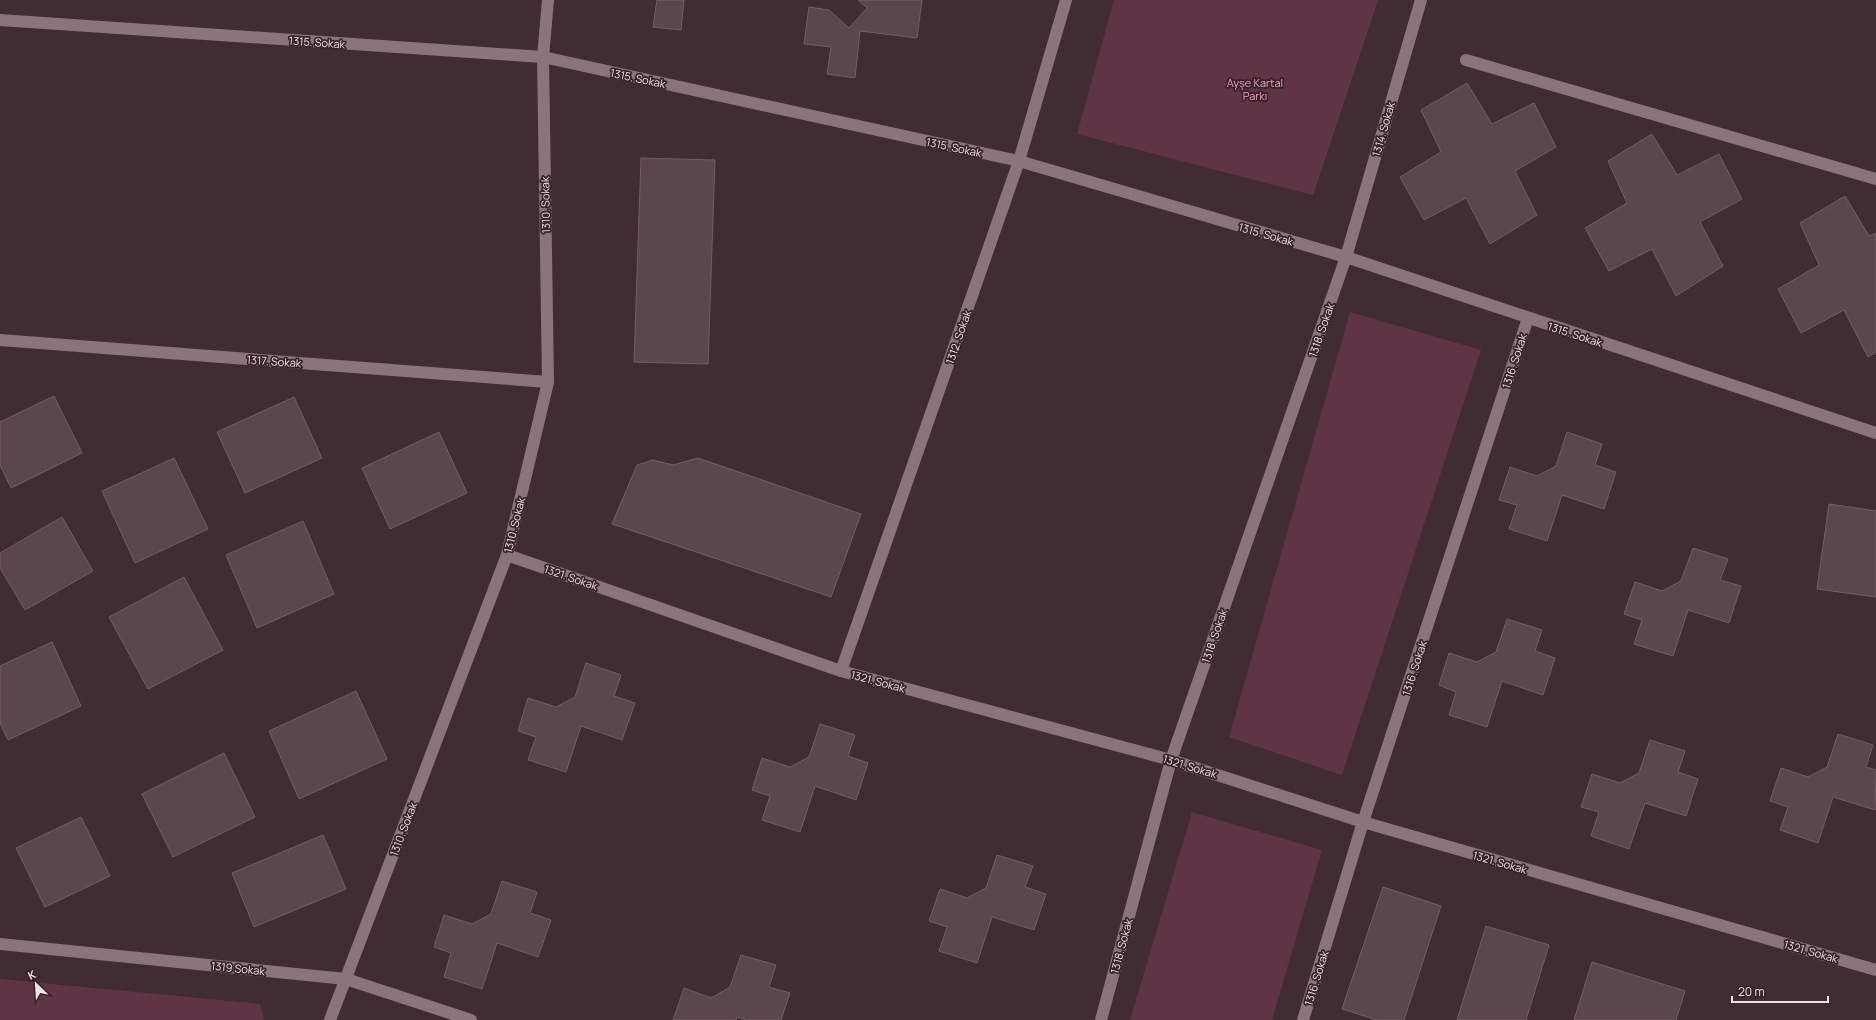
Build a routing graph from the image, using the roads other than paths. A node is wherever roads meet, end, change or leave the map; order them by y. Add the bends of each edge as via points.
1 (548, 0) edge
2 (1066, 0) edge
3 (1420, 0) edge
4 (0, 20) edge
5 (543, 57) junction
6 (1466, 60) dead end
7 (1019, 161) junction
8 (1876, 179) edge
9 (1346, 257) junction
10 (1528, 318) junction
11 (0, 340) edge
12 (548, 382) junction
13 (1876, 433) edge
14 (507, 555) junction
15 (841, 671) junction
16 (1171, 760) junction
17 (1363, 822) junction
18 (0, 944) edge
19 (1876, 970) edge
20 (346, 979) junction
21 (330, 1020) edge
22 (471, 1020) edge
23 (1101, 1020) edge
24 (1304, 1020) edge

1 - 5 street, 1310. Sokak
2 - 7 street, 1312. Sokak
3 - 9 street, 1314. Sokak
4 - 5 street, 1315. Sokak
5 - 7 street, 1315. Sokak
5 - 12 street, 1310. Sokak
6 - 8 street
7 - 9 street, 1315. Sokak
7 - 15 street, 1312. Sokak
9 - 10 street, 1315. Sokak
9 - 16 street, 1318. Sokak
10 - 13 street, 1315. Sokak
10 - 17 street, 1316. Sokak
11 - 12 street, 1317. Sokak
12 - 14 street, 1310. Sokak
14 - 15 street, 1321. Sokak
14 - 20 street, 1310. Sokak
15 - 16 street, 1321. Sokak
16 - 17 street, 1321. Sokak
16 - 23 street, 1318. Sokak
17 - 19 street, 1321. Sokak
17 - 24 street, 1316. Sokak
18 - 20 street, 1319 Sokak
20 - 21 street, 1310. Sokak
20 - 22 street, 1319 Sokak

